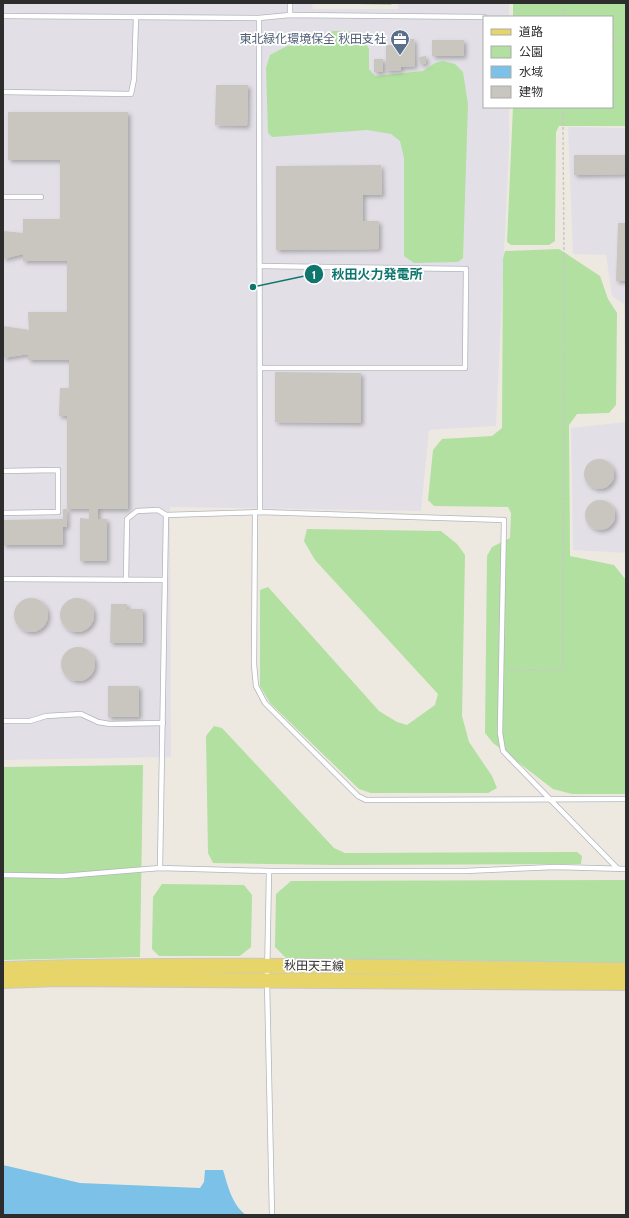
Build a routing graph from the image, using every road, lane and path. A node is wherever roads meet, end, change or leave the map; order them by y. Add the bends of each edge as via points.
1 (290, 3) edge
2 (564, 3) edge
3 (290, 15) junction
4 (3, 16) edge
5 (564, 16) edge
6 (136, 17) junction
7 (483, 17) edge
8 (259, 18) junction
9 (613, 38) edge
10 (626, 38) edge
11 (3, 92) edge
12 (563, 108) edge
13 (3, 197) edge
14 (41, 197) dead end
15 (260, 266) junction
16 (260, 368) junction
17 (3, 471) edge
18 (258, 512) junction
19 (3, 513) edge
20 (166, 515) junction
21 (3, 579) edge
22 (126, 580) junction
23 (165, 580) junction
24 (502, 670) junction
25 (3, 721) edge
26 (163, 723) junction
27 (626, 799) edge
28 (550, 800) junction
29 (160, 868) junction
30 (618, 869) junction
31 (626, 869) edge
32 (269, 871) junction
33 (3, 875) edge
34 (267, 965) junction
35 (3, 969) edge
36 (626, 970) edge
37 (267, 981) junction
38 (3, 982) edge
39 (626, 983) edge
40 (272, 1215) edge

1 - 3 lane
2 - 5 path
3 - 7 lane
3 - 8 lane
4 - 6 lane
6 - 8 lane
6 - 11 lane via 134,79 131,94
8 - 15 lane
9 - 10 path
12 - 24 path via 563,670
13 - 14 lane
15 - 16 lane
15 - 16 lane via 466,269 465,368
16 - 18 lane
17 - 19 lane via 58,470 58,512
18 - 20 lane
18 - 24 lane via 504,520
18 - 28 lane via 254,664 256,686 266,703 358,796 366,800
20 - 22 lane via 158,510 137,511 127,519
20 - 23 lane
21 - 22 lane
22 - 23 lane
23 - 26 lane
24 - 28 lane via 500,733 503,751
25 - 26 lane via 30,721 46,716 81,714 98,722 110,724
26 - 29 lane
27 - 28 lane
28 - 30 lane
29 - 32 lane
29 - 33 lane via 63,876
30 - 31 lane
30 - 32 lane via 555,867 465,871
32 - 34 lane
34 - 35 main road, 秋田天王線
34 - 36 main road, 秋田天王線
34 - 37 lane
37 - 38 main road, 秋田天王線 via 58,979
37 - 39 main road, 秋田天王線
37 - 40 lane

